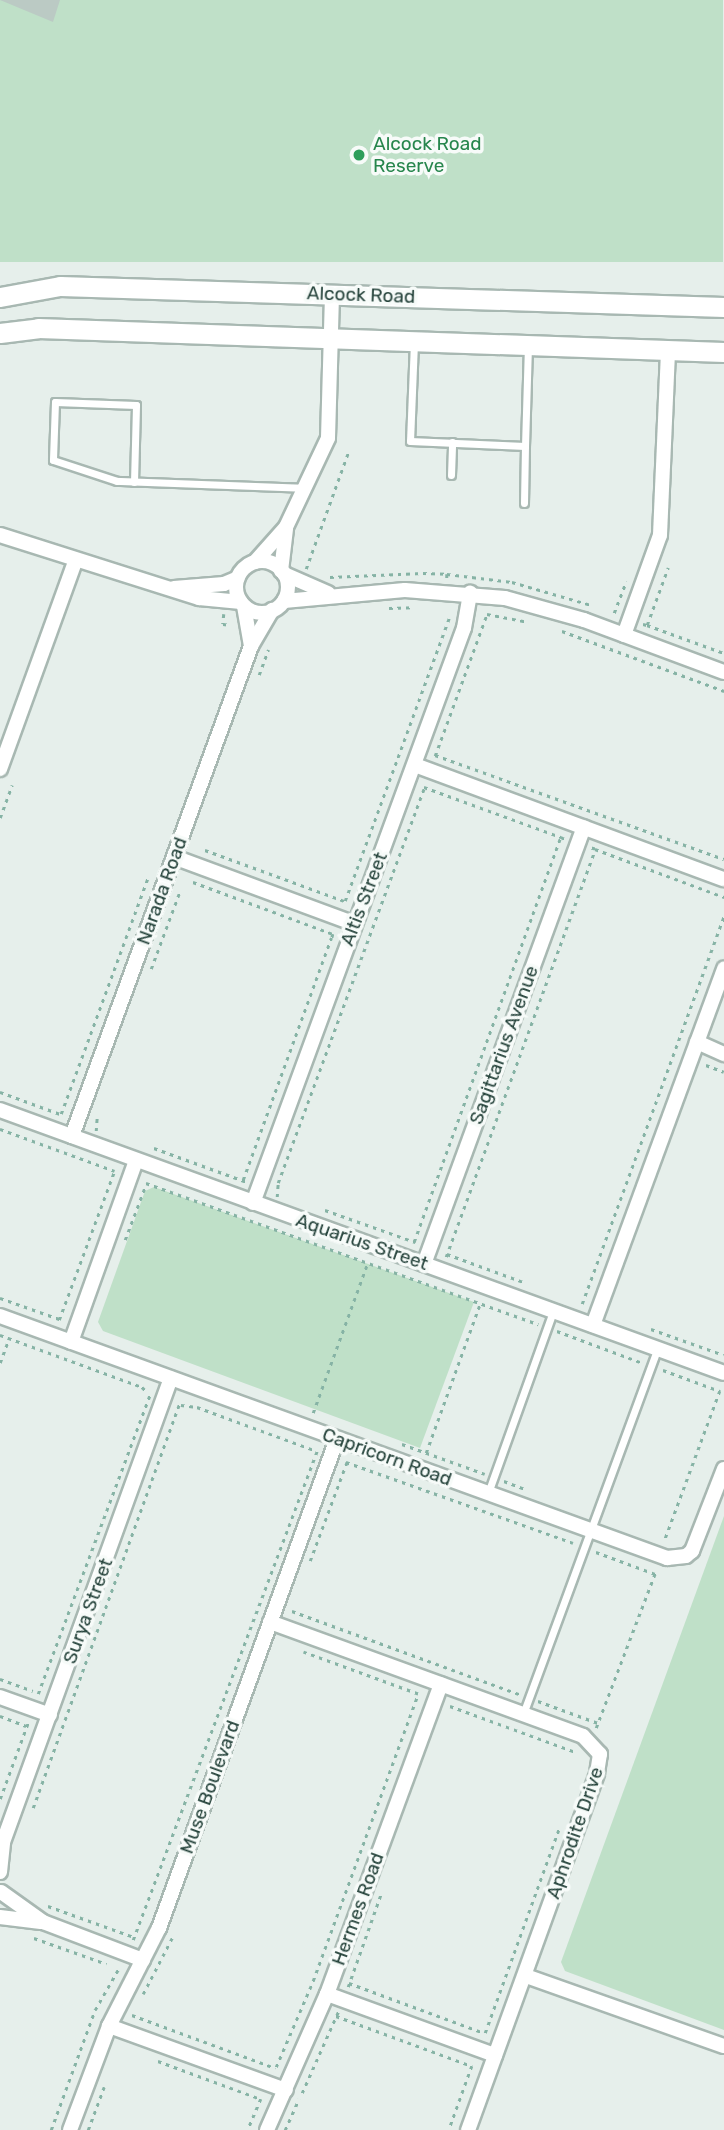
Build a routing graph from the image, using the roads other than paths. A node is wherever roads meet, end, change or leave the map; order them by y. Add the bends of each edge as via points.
1 (332, 294) junction
2 (0, 297) edge
3 (724, 307) edge
4 (0, 332) edge
5 (330, 338) junction
6 (414, 341) junction
7 (528, 345) junction
8 (668, 350) junction
9 (724, 352) edge
10 (452, 442) junction
11 (525, 446) junction
12 (451, 475) dead end
13 (134, 482) junction
14 (306, 488) junction
15 (524, 503) dead end
16 (286, 527) junction
17 (0, 535) edge
18 (75, 562) junction
19 (255, 562) junction
20 (283, 572) junction
21 (238, 578) junction
22 (173, 589) junction
23 (329, 593) junction
24 (470, 593) junction
25 (243, 604) junction
26 (278, 606) junction
27 (624, 635) junction
28 (251, 646) junction
29 (724, 672) edge
30 (415, 765) junction
31 (0, 769) edge
32 (584, 827) junction
33 (174, 857) junction
34 (724, 878) edge
35 (355, 924) junction
36 (724, 968) edge
37 (697, 1042) junction
38 (724, 1054) edge
39 (0, 1111) edge
40 (72, 1136) junction
41 (136, 1160) junction
42 (253, 1203) junction
43 (424, 1264) junction
44 (553, 1311) junction
45 (0, 1316) edge
46 (593, 1325) junction
47 (71, 1342) junction
48 (657, 1349) junction
49 (724, 1373) edge
50 (172, 1379) junction
51 (337, 1439) junction
52 (724, 1469) edge
53 (488, 1493) junction
54 (589, 1530) junction
55 (270, 1622) junction
56 (441, 1684) junction
57 (0, 1697) edge
58 (523, 1714) junction
59 (50, 1715) junction
60 (1, 1844) edge
61 (0, 1872) edge
62 (0, 1891) edge
63 (0, 1908) edge
64 (0, 1917) edge
65 (43, 1922) junction
66 (144, 1960) junction
67 (526, 1976) junction
68 (327, 1994) junction
69 (109, 2026) junction
70 (724, 2046) edge
71 (495, 2055) junction
72 (286, 2090) junction
73 (70, 2130) edge
74 (267, 2130) edge
75 (468, 2130) edge

1 - 2 street, Alcock Road via 60,286
1 - 3 street, Alcock Road
1 - 5 street
4 - 5 street via 38,328
5 - 6 street
5 - 14 street via 328,438
6 - 7 street
6 - 10 lane via 410,441
7 - 8 street
7 - 11 lane
8 - 9 street
8 - 27 street via 660,535
10 - 11 lane
10 - 12 lane
11 - 15 lane
13 - 13 lane via 53,460 55,402 136,405
13 - 14 lane
14 - 16 street
16 - 19 street
16 - 20 street
17 - 18 street
18 - 22 street
18 - 31 street
19 - 20 street via 268,562
19 - 21 street
20 - 23 street
20 - 26 street via 287,590
21 - 22 street via 224,584
21 - 25 street
22 - 25 street
23 - 24 street
23 - 26 street
24 - 27 street via 544,607
24 - 30 street, Altis Street via 464,628
25 - 26 street via 258,612
25 - 28 street, Narada Road
26 - 28 street, Narada Road
27 - 29 street
28 - 33 street, Narada Road
30 - 32 street
30 - 35 street, Altis Street
32 - 34 street
32 - 43 street, Sagittarius Avenue
33 - 35 street
33 - 40 street, Narada Road
35 - 42 street, Altis Street
36 - 37 street
37 - 38 street
37 - 46 street
39 - 40 street, Aquarius Street
40 - 41 street, Aquarius Street
41 - 42 street, Aquarius Street
41 - 47 street
42 - 43 street, Aquarius Street
43 - 44 street, Aquarius Street
44 - 46 street, Aquarius Street
44 - 53 lane
45 - 47 street, Capricorn Road
46 - 48 street, Aquarius Street
47 - 50 street, Capricorn Road
48 - 49 street, Aquarius Street
48 - 54 lane
50 - 51 street, Capricorn Road
50 - 59 street, Surya Street
51 - 53 street, Capricorn Road
51 - 55 street, Muse Boulevard
52 - 54 street, Capricorn Road via 686,1556 661,1556
53 - 54 street, Capricorn Road
54 - 58 lane
55 - 56 street, Aphrodite Drive
55 - 66 street, Muse Boulevard
56 - 58 street, Aphrodite Drive
56 - 68 street, Hermes Road
57 - 59 street
58 - 67 street, Aphrodite Drive via 591,1741 601,1762
59 - 60 street, Surya Street
60 - 61 street, Surya Street
62 - 63 street
62 - 65 street
64 - 65 street
65 - 66 street
66 - 69 street, Muse Boulevard
67 - 70 street
67 - 71 street, Aphrodite Drive
68 - 71 street
68 - 72 street, Hermes Road
69 - 72 street
69 - 73 street, Muse Boulevard
71 - 75 street, Aphrodite Drive
72 - 74 street, Hermes Road

